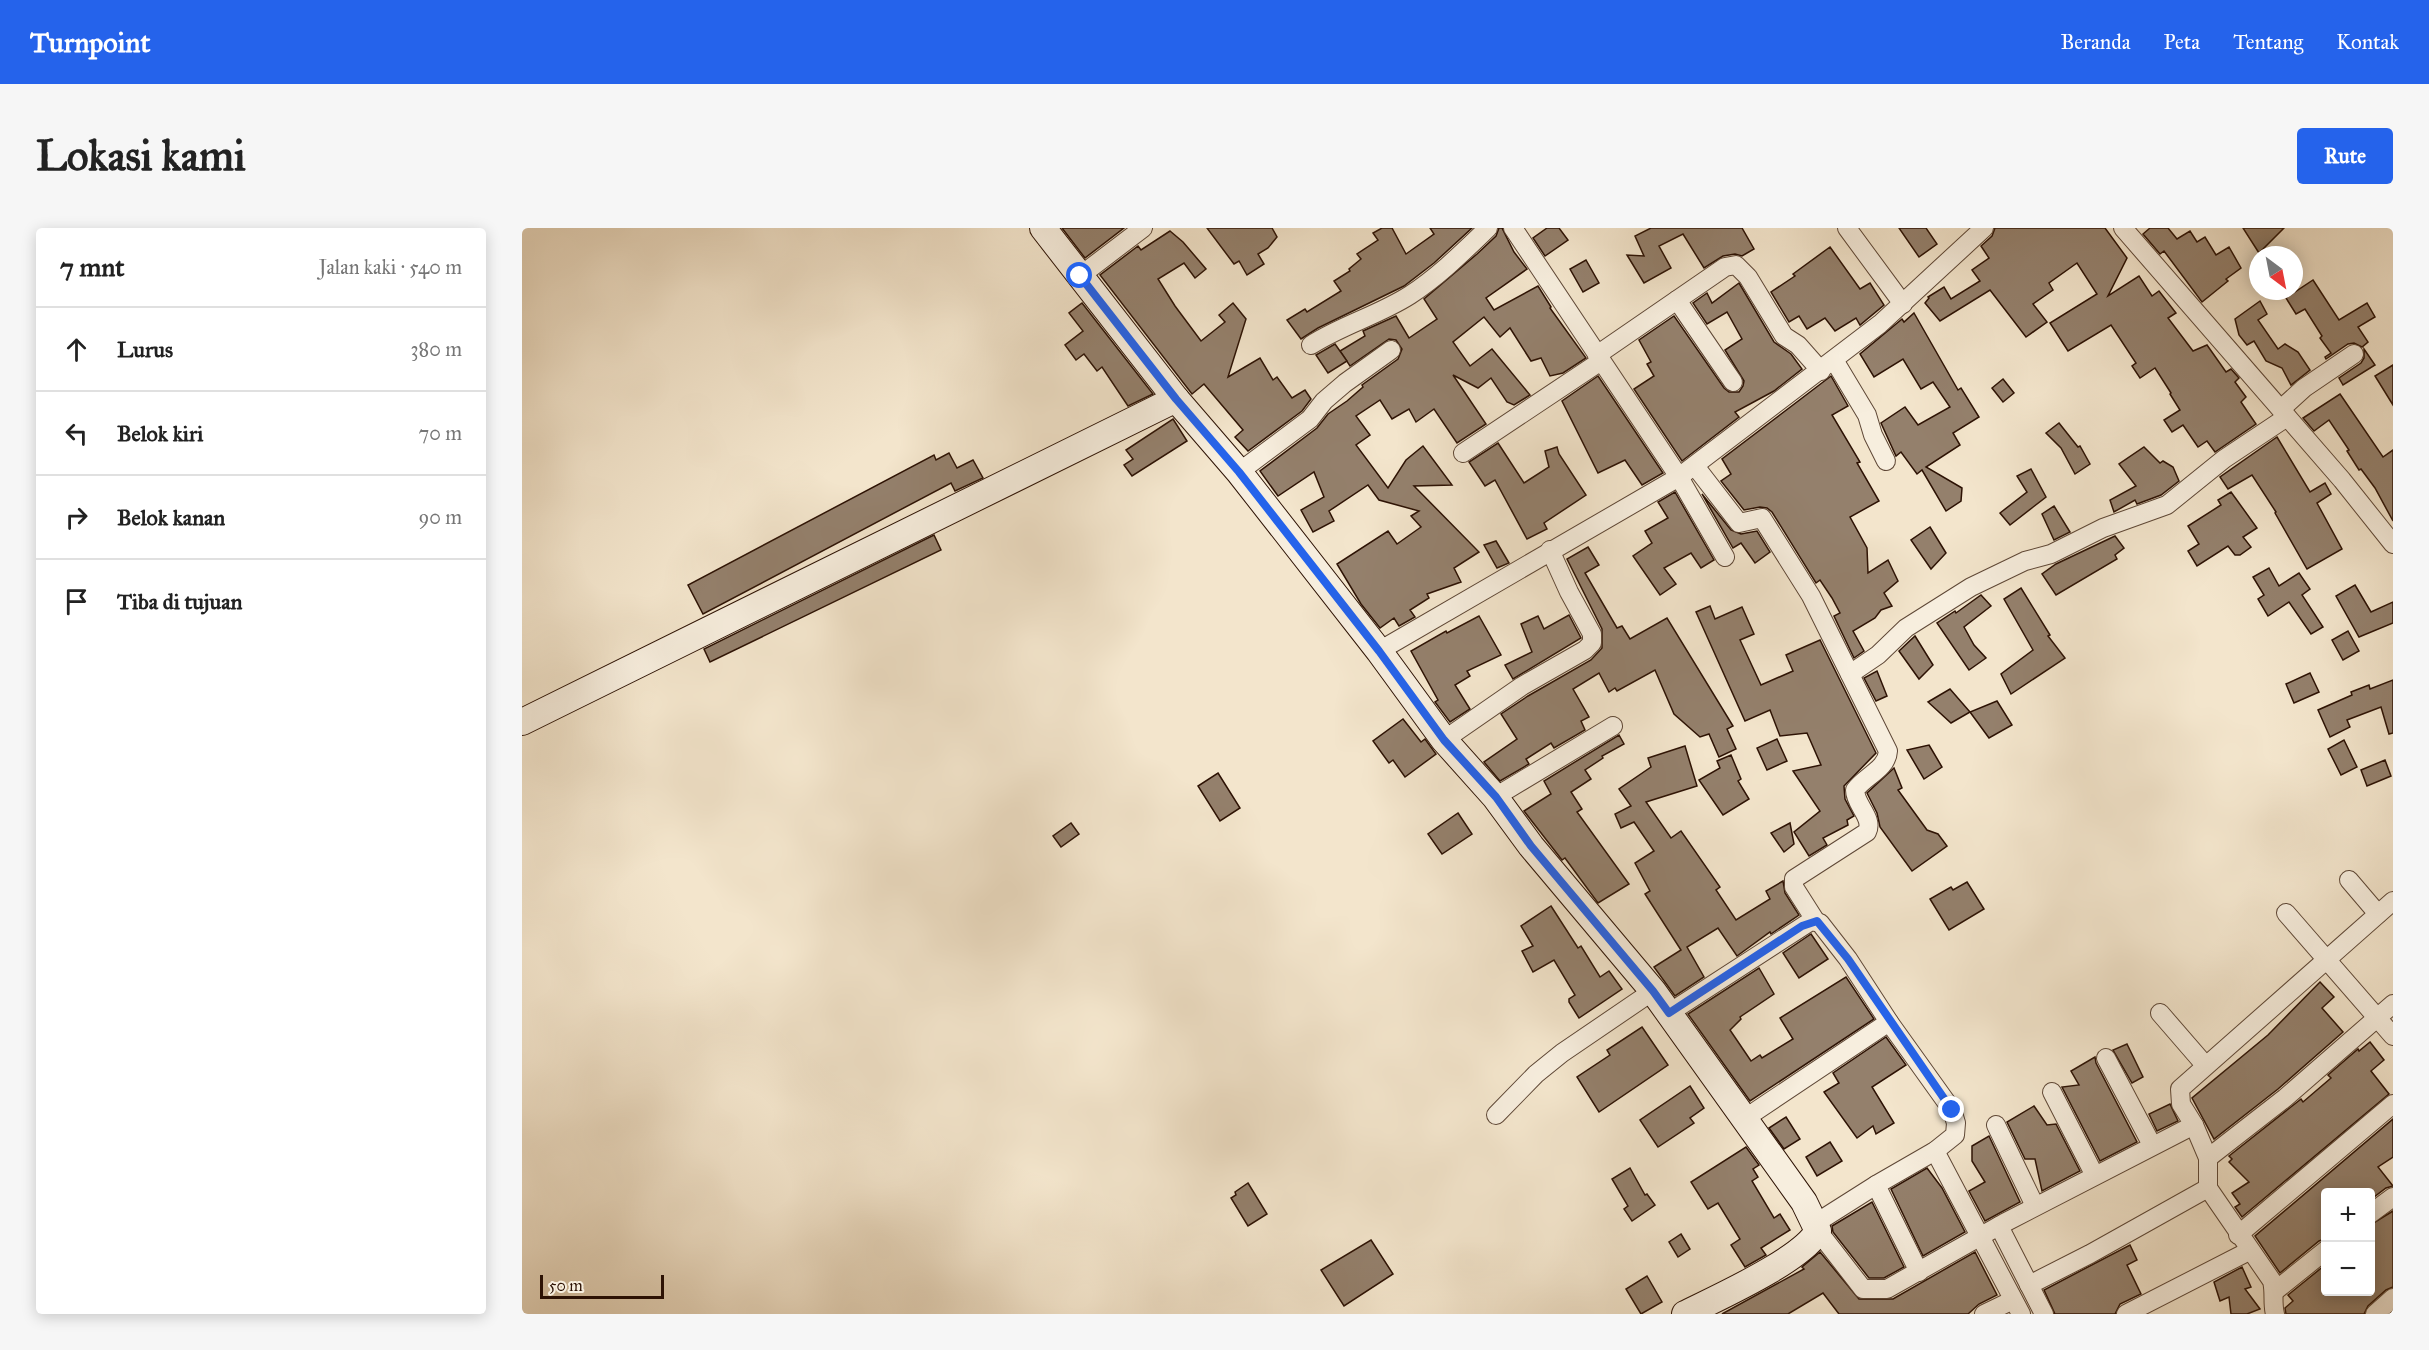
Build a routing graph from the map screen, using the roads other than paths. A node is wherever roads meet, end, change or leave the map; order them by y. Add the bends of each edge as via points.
1 (1043, 228) edge
2 (1143, 228) edge
3 (1488, 228) edge
4 (1513, 228) edge
5 (1847, 228) edge
6 (1984, 228) edge
7 (2123, 228) edge
8 (1080, 276) junction
9 (1677, 300) junction
10 (1903, 304) junction
11 (1311, 345) dead end
12 (1391, 350) dead end
13 (2354, 354) dead end
14 (1599, 358) junction
15 (1827, 365) junction
16 (1733, 382) dead end
17 (1176, 399) junction
18 (2284, 413) junction
19 (1463, 453) dead end
20 (1887, 461) dead end
21 (1695, 466) junction
22 (1239, 472) junction
23 (1679, 477) junction
24 (2393, 544) edge
25 (1550, 550) junction
26 (1725, 557) dead end
27 (1379, 651) junction
28 (1850, 674) junction
29 (522, 722) edge
30 (1613, 726) dead end
31 (1444, 740) junction
32 (1496, 797) junction
33 (2349, 880) dead end
34 (2393, 902) edge
35 (2286, 913) dead end
36 (2379, 914) junction
37 (1815, 920) junction
38 (2327, 960) junction
39 (1653, 991) junction
40 (2393, 1004) edge
41 (1669, 1013) junction
42 (2160, 1013) dead end
43 (2377, 1018) junction
44 (1889, 1022) junction
45 (2393, 1036) edge
46 (2106, 1058) dead end
47 (2205, 1065) junction
48 (2052, 1092) dead end
49 (2393, 1104) edge
50 (1496, 1115) dead end
51 (1744, 1119) junction
52 (1996, 1125) dead end
53 (2194, 1125) junction
54 (2152, 1145) junction
55 (1935, 1151) junction
56 (2208, 1158) junction
57 (2094, 1174) junction
58 (1876, 1185) junction
59 (2208, 1188) junction
60 (2393, 1197) edge
61 (2035, 1206) junction
62 (2375, 1210) edge
63 (1999, 1226) junction
64 (1817, 1227) junction
65 (2238, 1235) junction
66 (1980, 1236) junction
67 (2249, 1251) junction
68 (2321, 1253) edge
69 (1919, 1272) junction
70 (2030, 1285) junction
71 (2275, 1291) junction
72 (2393, 1298) edge
73 (2017, 1307) edge
74 (1685, 1314) edge
75 (1984, 1314) edge
76 (2044, 1314) edge
77 (2126, 1314) edge
78 (2275, 1314) edge
79 (2375, 1314) edge

1 - 8 street
2 - 8 street
3 - 11 street via 1435,278 1409,296
4 - 14 street
5 - 10 street
6 - 10 street
7 - 18 street
8 - 17 street
9 - 14 street
9 - 15 street via 1725,267 1736,265 1748,277 1784,336
9 - 16 street
10 - 15 street
12 - 22 street via 1345,382 1311,419
13 - 18 street via 2304,388
14 - 19 street
14 - 23 street
15 - 20 street via 1867,415
15 - 21 street
17 - 22 street
17 - 29 street
18 - 24 street
18 - 28 street via 2167,505 2103,528 1971,587 1906,628 1878,656
21 - 23 street
21 - 28 street via 1739,523 1762,518 1811,596
22 - 27 street
23 - 25 street
23 - 26 street
25 - 27 street
25 - 31 street via 1592,634 1592,643
27 - 31 street
28 - 37 street via 1888,755 1855,790 1869,824 1867,832 1794,879 1794,887
30 - 32 street
31 - 32 street
32 - 39 street via 1531,846
33 - 36 street
34 - 36 street
35 - 38 street
36 - 38 street
37 - 41 street
37 - 44 street via 1848,959
38 - 43 street
38 - 47 street
39 - 41 street
39 - 50 street via 1562,1053
40 - 43 street
41 - 51 street
42 - 47 street
43 - 45 street
43 - 56 street
44 - 51 street
44 - 55 street via 1954,1116 1955,1135
46 - 54 street
47 - 53 street via 2180,1089 2181,1104
48 - 57 street
49 - 65 street
51 - 64 street via 1804,1202
52 - 61 street
53 - 54 street
53 - 56 street
54 - 57 street
55 - 58 street
55 - 66 street
56 - 59 street
57 - 61 street
58 - 64 street
58 - 69 street
59 - 65 street
59 - 70 street
60 - 62 street
61 - 63 street
63 - 66 street
63 - 70 street
64 - 69 street via 1863,1289 1887,1289
64 - 74 street via 1815,1237 1797,1253
65 - 67 street
66 - 69 street
66 - 73 street
67 - 71 street
67 - 77 street
68 - 71 street
70 - 76 street
71 - 78 street
72 - 79 street
73 - 75 street

